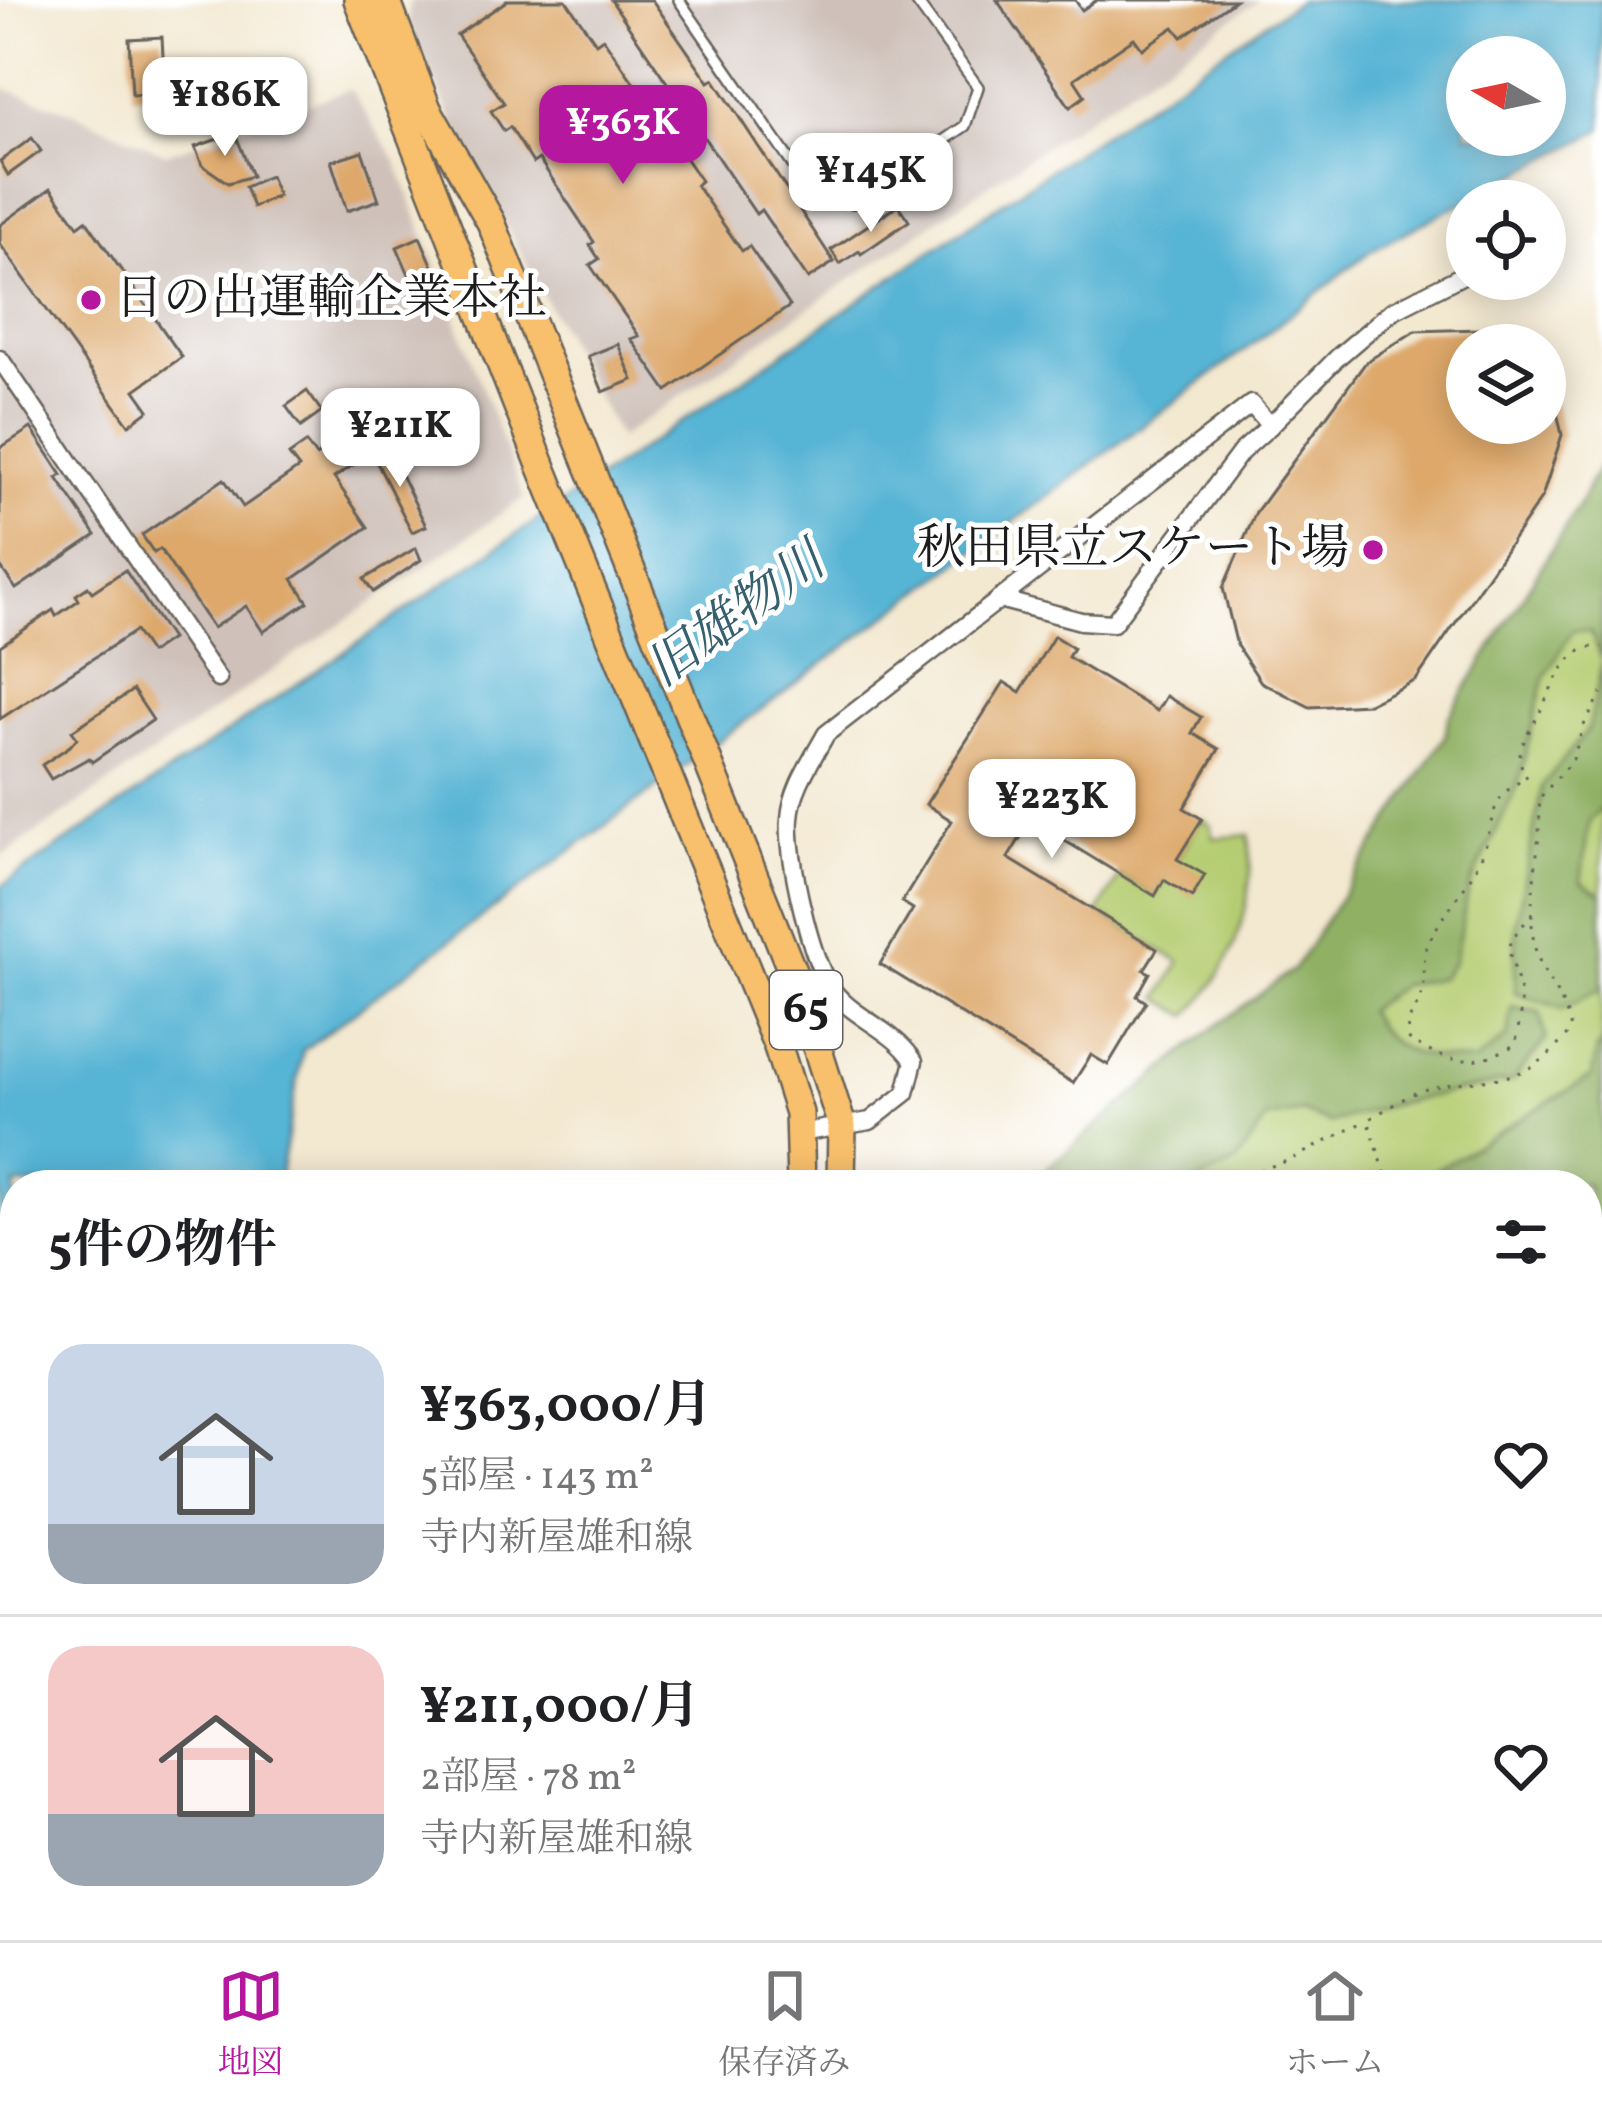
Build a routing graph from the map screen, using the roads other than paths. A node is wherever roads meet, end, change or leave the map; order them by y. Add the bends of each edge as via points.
1 (358, 0) edge
2 (386, 0) edge
3 (679, 0) edge
4 (915, 0) edge
5 (1446, 284) edge
6 (0, 359) edge
7 (1270, 425) junction
8 (999, 599) junction
9 (218, 679) dead end
10 (842, 1126) junction
11 (800, 1133) junction
12 (801, 1170) edge
13 (841, 1170) edge

1 - 11 main road, 65 via 778,1047
2 - 10 main road, 65 via 436,128 491,222 802,1000
3 - 4 lane via 808,187 853,203 964,126 978,87
5 - 7 street via 1392,311
6 - 9 street
7 - 8 street via 1251,404
7 - 8 street via 1112,622
8 - 10 street via 826,734 799,782 792,860 819,962 832,991 901,1041 914,1061 905,1093 870,1121
10 - 11 street
10 - 13 main road, 65
11 - 12 main road, 65

